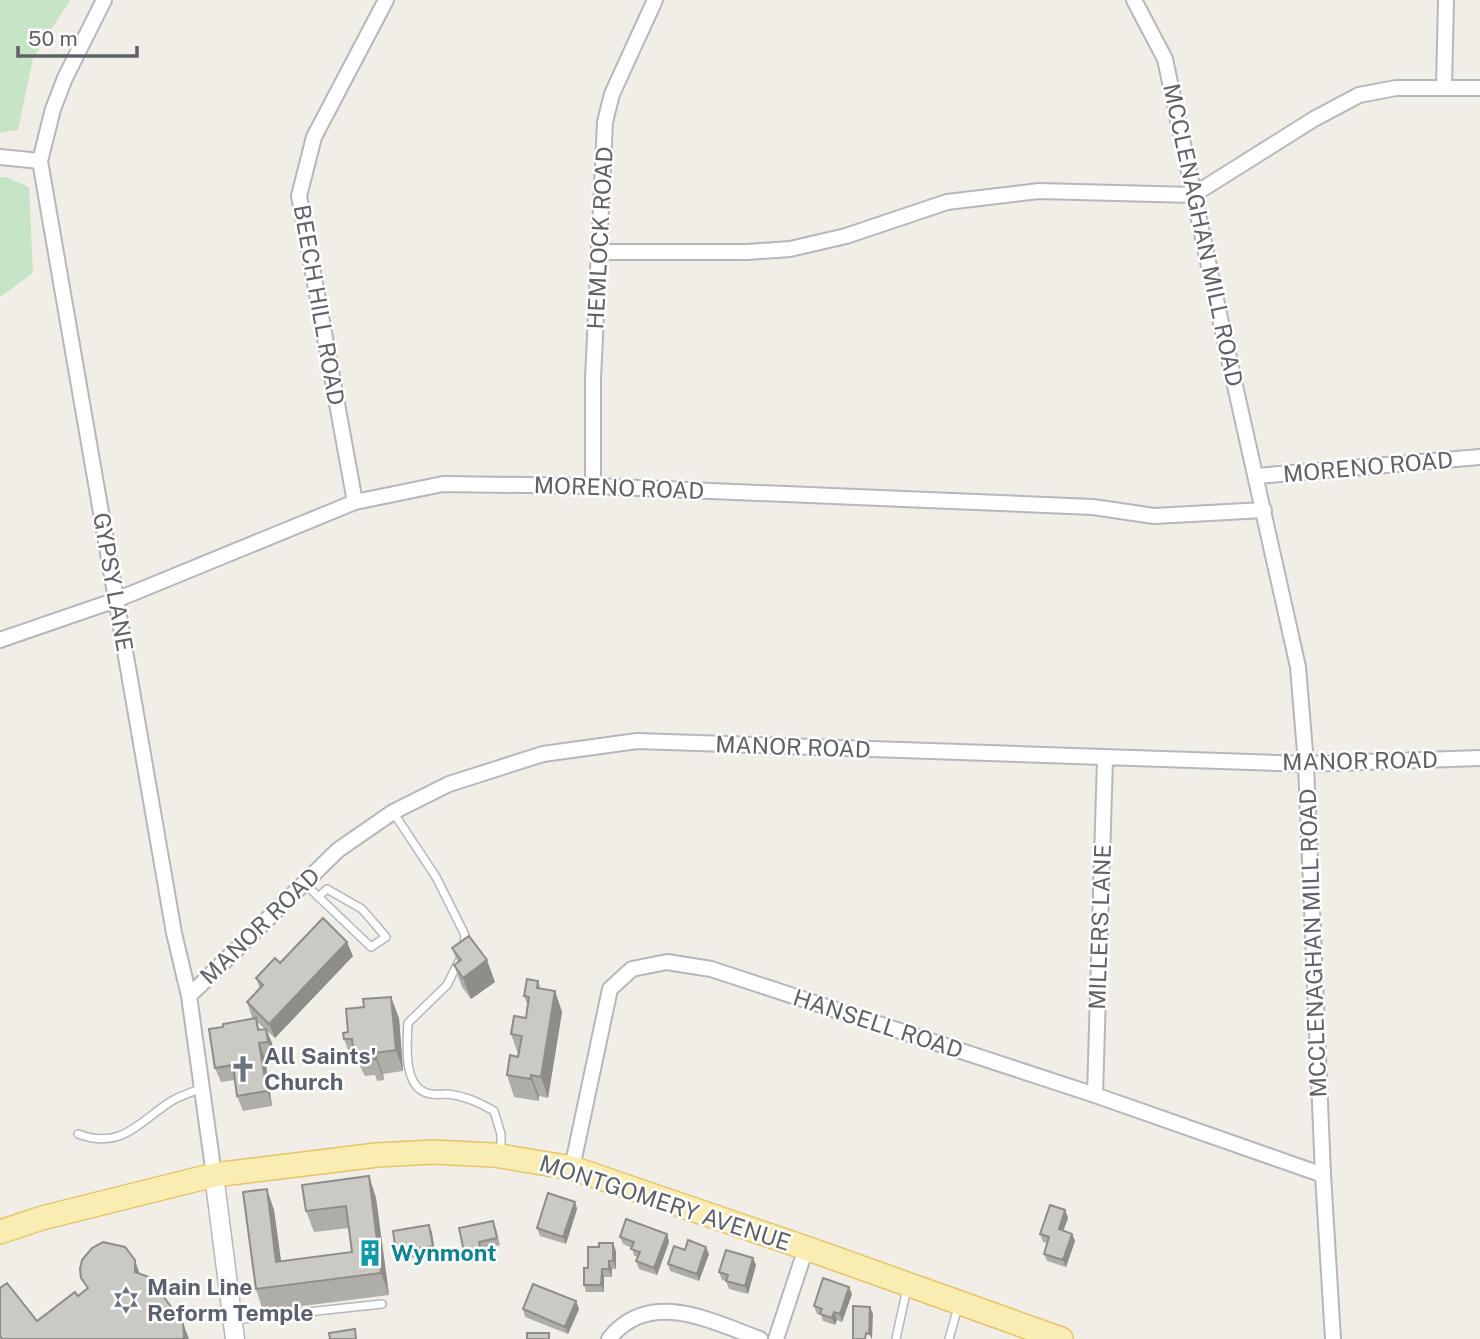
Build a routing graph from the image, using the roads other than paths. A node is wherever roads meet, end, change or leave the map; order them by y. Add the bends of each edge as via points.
1 (104, 0) edge
2 (386, 0) edge
3 (655, 0) edge
4 (1134, 0) edge
5 (1446, 0) edge
6 (1444, 87) junction
7 (1480, 88) edge
8 (0, 157) edge
9 (40, 161) junction
10 (1194, 195) junction
11 (600, 252) junction
12 (1480, 457) edge
13 (1256, 476) junction
14 (593, 486) junction
15 (355, 502) junction
16 (1264, 510) junction
17 (116, 600) junction
18 (0, 640) edge
19 (1105, 758) junction
20 (1480, 758) edge
21 (1306, 764) junction
22 (393, 812) junction
23 (304, 883) junction
24 (318, 897) junction
25 (190, 996) junction
26 (200, 1089) junction
27 (1095, 1095) junction
28 (78, 1134) dead end
29 (501, 1156) junction
30 (572, 1168) junction
31 (214, 1175) junction
32 (1322, 1175) junction
33 (0, 1232) edge
34 (806, 1248) junction
35 (908, 1284) junction
36 (959, 1303) junction
37 (382, 1304) dead end
38 (233, 1320) junction
39 (1052, 1337) edge
40 (235, 1339) edge
41 (609, 1339) edge
42 (760, 1339) edge
43 (776, 1339) edge
44 (896, 1339) edge
45 (949, 1339) edge
46 (1333, 1339) edge

1 - 9 street, GYPSY LANE via 65,78
2 - 15 street, BEECH HILL ROAD via 314,137 299,196
3 - 11 street, HEMLOCK ROAD via 612,94 605,122
4 - 10 street, MCCLENAGHAN MILL ROAD via 1165,59
5 - 6 street
6 - 7 street
6 - 10 street via 1396,88 1359,95
8 - 9 street
9 - 17 street, GYPSY LANE
10 - 11 street via 1039,191 947,202 846,236 790,249
10 - 13 street, MCCLENAGHAN MILL ROAD
11 - 14 street, HEMLOCK ROAD
12 - 13 street, MORENO ROAD
13 - 16 street, MCCLENAGHAN MILL ROAD
14 - 15 street, MORENO ROAD via 443,484
14 - 16 street, MORENO ROAD via 1093,507 1154,516
15 - 17 street, MORENO ROAD
16 - 21 street, MCCLENAGHAN MILL ROAD via 1298,667
17 - 18 street, MORENO ROAD
17 - 25 street, GYPSY LANE via 174,933
19 - 21 street, MANOR ROAD
19 - 22 street, MANOR ROAD via 637,741 543,754 449,784
19 - 27 street, MILLERS LANE
20 - 21 street, MANOR ROAD
21 - 32 street, MCCLENAGHAN MILL ROAD
22 - 23 street, MANOR ROAD via 338,850
22 - 29 lane via 436,877 465,935 464,951 447,985 408,1023 406,1056 414,1083 428,1094 477,1100 494,1111
23 - 24 lane
23 - 25 street, MANOR ROAD
24 - 24 lane via 371,947 386,937 362,909 327,889
25 - 26 street, GYPSY LANE
26 - 28 lane via 172,1100 125,1136 94,1140
26 - 31 street, GYPSY LANE
27 - 30 street, HANSELL ROAD via 711,969 667,962 632,969 610,989
27 - 32 street, HANSELL ROAD
29 - 30 main road, MONTGOMERY AVENUE
29 - 31 main road, MONTGOMERY AVENUE via 377,1155
30 - 34 main road, MONTGOMERY AVENUE
31 - 33 main road, MONTGOMERY AVENUE
31 - 38 street
32 - 46 street, MCCLENAGHAN MILL ROAD
34 - 35 main road, MONTGOMERY AVENUE
34 - 43 street
35 - 36 main road, MONTGOMERY AVENUE
35 - 44 lane
36 - 39 main road, MONTGOMERY AVENUE
36 - 45 lane
37 - 38 lane
38 - 40 street
41 - 42 street via 630,1318 657,1310 697,1317

